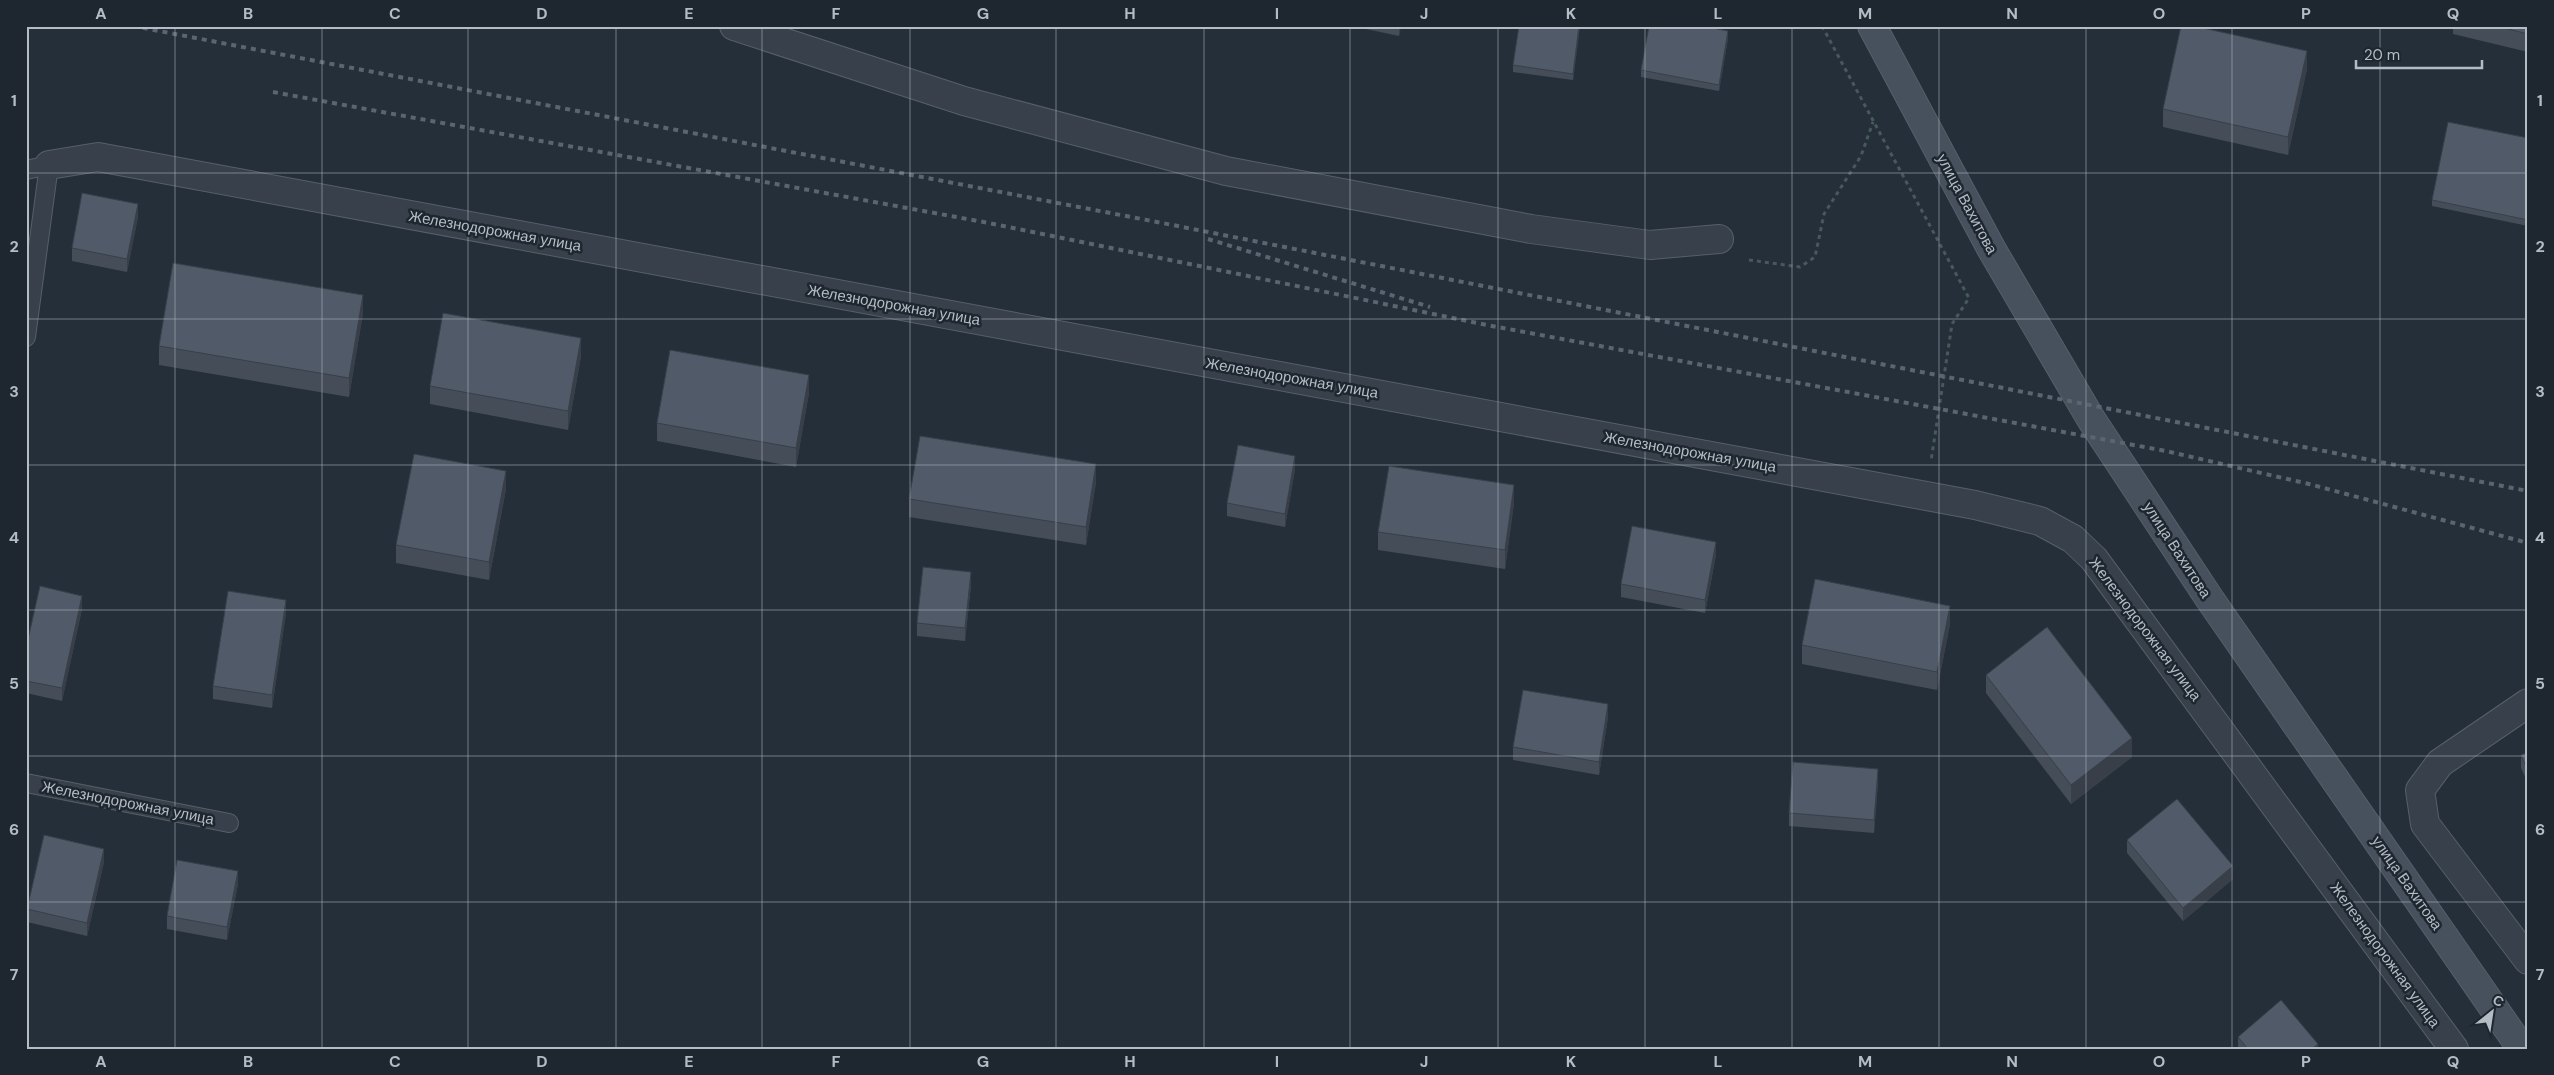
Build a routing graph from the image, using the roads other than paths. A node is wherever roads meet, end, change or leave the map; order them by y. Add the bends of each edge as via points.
1 (734, 26) edge
2 (1872, 26) edge
3 (38, 168) edge
4 (1719, 239) road end
5 (26, 337) edge
6 (2528, 703) edge
7 (26, 783) edge
8 (229, 823) dead end
9 (2528, 960) edge
10 (2454, 1049) edge
11 (2522, 1049) edge

1 - 4 street via 964,101 1226,170 1531,229 1650,245
2 - 11 main road, улица Вахитова via 1992,250 2091,419 2209,598
3 - 5 lane, Железнодорожная улица
3 - 10 street, Железнодорожная улица via 98,157 1965,503 2040,521 2073,539 2094,559
6 - 9 street via 2440,763 2420,790 2425,824
7 - 8 lane, Железнодорожная улица

